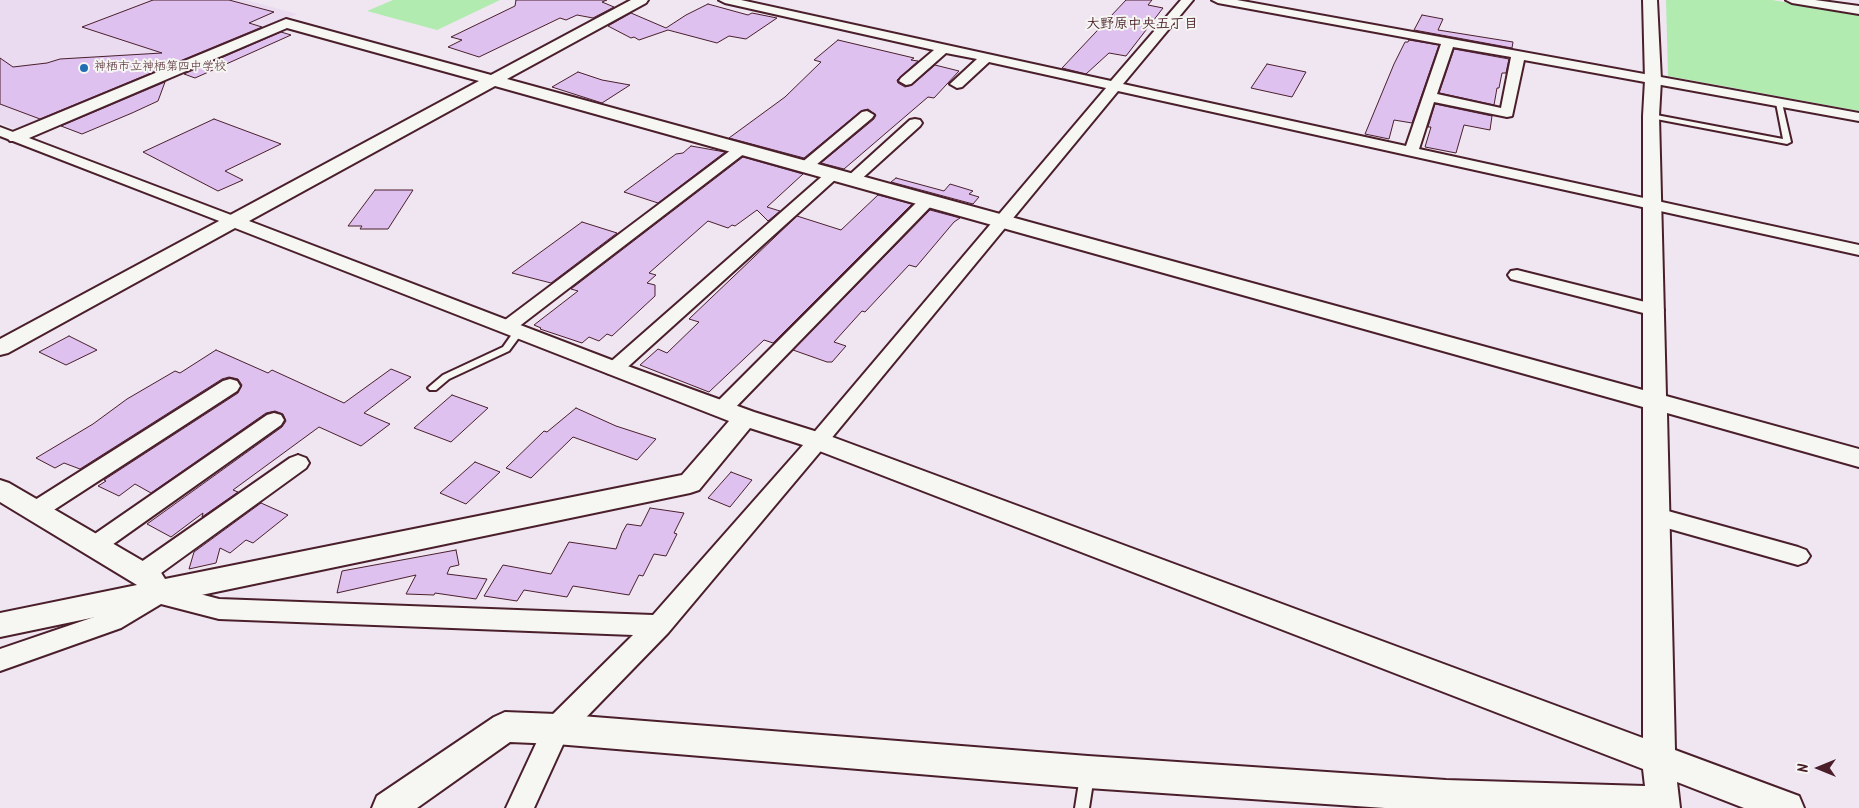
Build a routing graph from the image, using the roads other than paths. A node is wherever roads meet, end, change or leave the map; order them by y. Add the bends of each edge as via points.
1 (641, 0) edge
2 (725, 0) edge
3 (1187, 0) edge
4 (1218, 0) edge
5 (1650, 0) edge
6 (1792, 0) edge
7 (1859, 10) edge
8 (1448, 42) junction
9 (944, 48) junction
10 (1518, 55) junction
11 (987, 57) junction
12 (1653, 80) junction
13 (494, 81) junction
14 (906, 81) dead end
15 (957, 84) dead end
16 (1116, 86) junction
17 (1430, 97) junction
18 (1779, 103) junction
19 (867, 115) dead end
20 (1651, 116) junction
21 (1859, 117) edge
22 (915, 123) dead end
23 (0, 131) edge
24 (16, 138) junction
25 (740, 150) junction
26 (1411, 151) junction
27 (805, 167) junction
28 (832, 175) junction
29 (852, 180) junction
30 (927, 201) junction
31 (1653, 205) junction
32 (233, 221) junction
33 (1000, 221) junction
34 (1859, 250) edge
35 (1517, 275) dead end
36 (1655, 310) junction
37 (513, 330) junction
38 (0, 348) edge
39 (614, 369) junction
40 (230, 386) dead end
41 (433, 388) dead end
42 (1656, 402) junction
43 (734, 413) junction
44 (274, 420) dead end
45 (818, 441) junction
46 (1859, 458) edge
47 (298, 463) dead end
48 (0, 490) edge
49 (35, 511) junction
50 (1657, 517) junction
51 (94, 546) junction
52 (1798, 556) dead end
53 (150, 584) junction
54 (0, 625) edge
55 (659, 626) junction
56 (0, 660) edge
57 (556, 729) junction
58 (1658, 760) junction
59 (1088, 772) junction
60 (1446, 802) edge
61 (1663, 805) edge
62 (389, 808) edge
63 (520, 808) edge
64 (1082, 808) edge
65 (1787, 808) edge

1 - 13 street
2 - 9 street
3 - 16 street
4 - 8 street
5 - 12 street
6 - 7 street
8 - 10 street
8 - 17 street
9 - 11 street
9 - 14 street
10 - 12 street
10 - 17 street via 1508,113
11 - 15 street
11 - 16 street
12 - 18 street
12 - 20 street
13 - 24 street via 286,23
13 - 25 street
13 - 32 street
16 - 26 street
16 - 33 street
17 - 26 street
18 - 20 lane via 1787,142
18 - 21 street
19 - 27 street
20 - 31 street
22 - 29 street
23 - 24 street
24 - 32 street
25 - 27 street
25 - 37 street
26 - 31 street
27 - 28 street
28 - 29 street
28 - 39 street
29 - 30 street
30 - 33 street
30 - 43 street
31 - 34 street
31 - 36 street
32 - 37 street
32 - 38 street
33 - 42 street
33 - 45 street
35 - 36 street
36 - 42 street
37 - 39 street
37 - 41 lane via 506,349 446,378
39 - 43 street
40 - 49 street
42 - 46 street
42 - 50 street
43 - 45 street
43 - 53 street via 690,483
44 - 51 street
45 - 55 street
45 - 58 street
47 - 53 street
48 - 49 street
49 - 51 street
50 - 52 street
50 - 58 street
51 - 53 street
53 - 54 street
53 - 55 street via 219,608
53 - 56 street via 112,621
55 - 57 street
57 - 59 street
57 - 62 street via 505,727
57 - 63 street
58 - 61 street
58 - 65 street
59 - 60 street
59 - 64 lane
60 - 61 street

